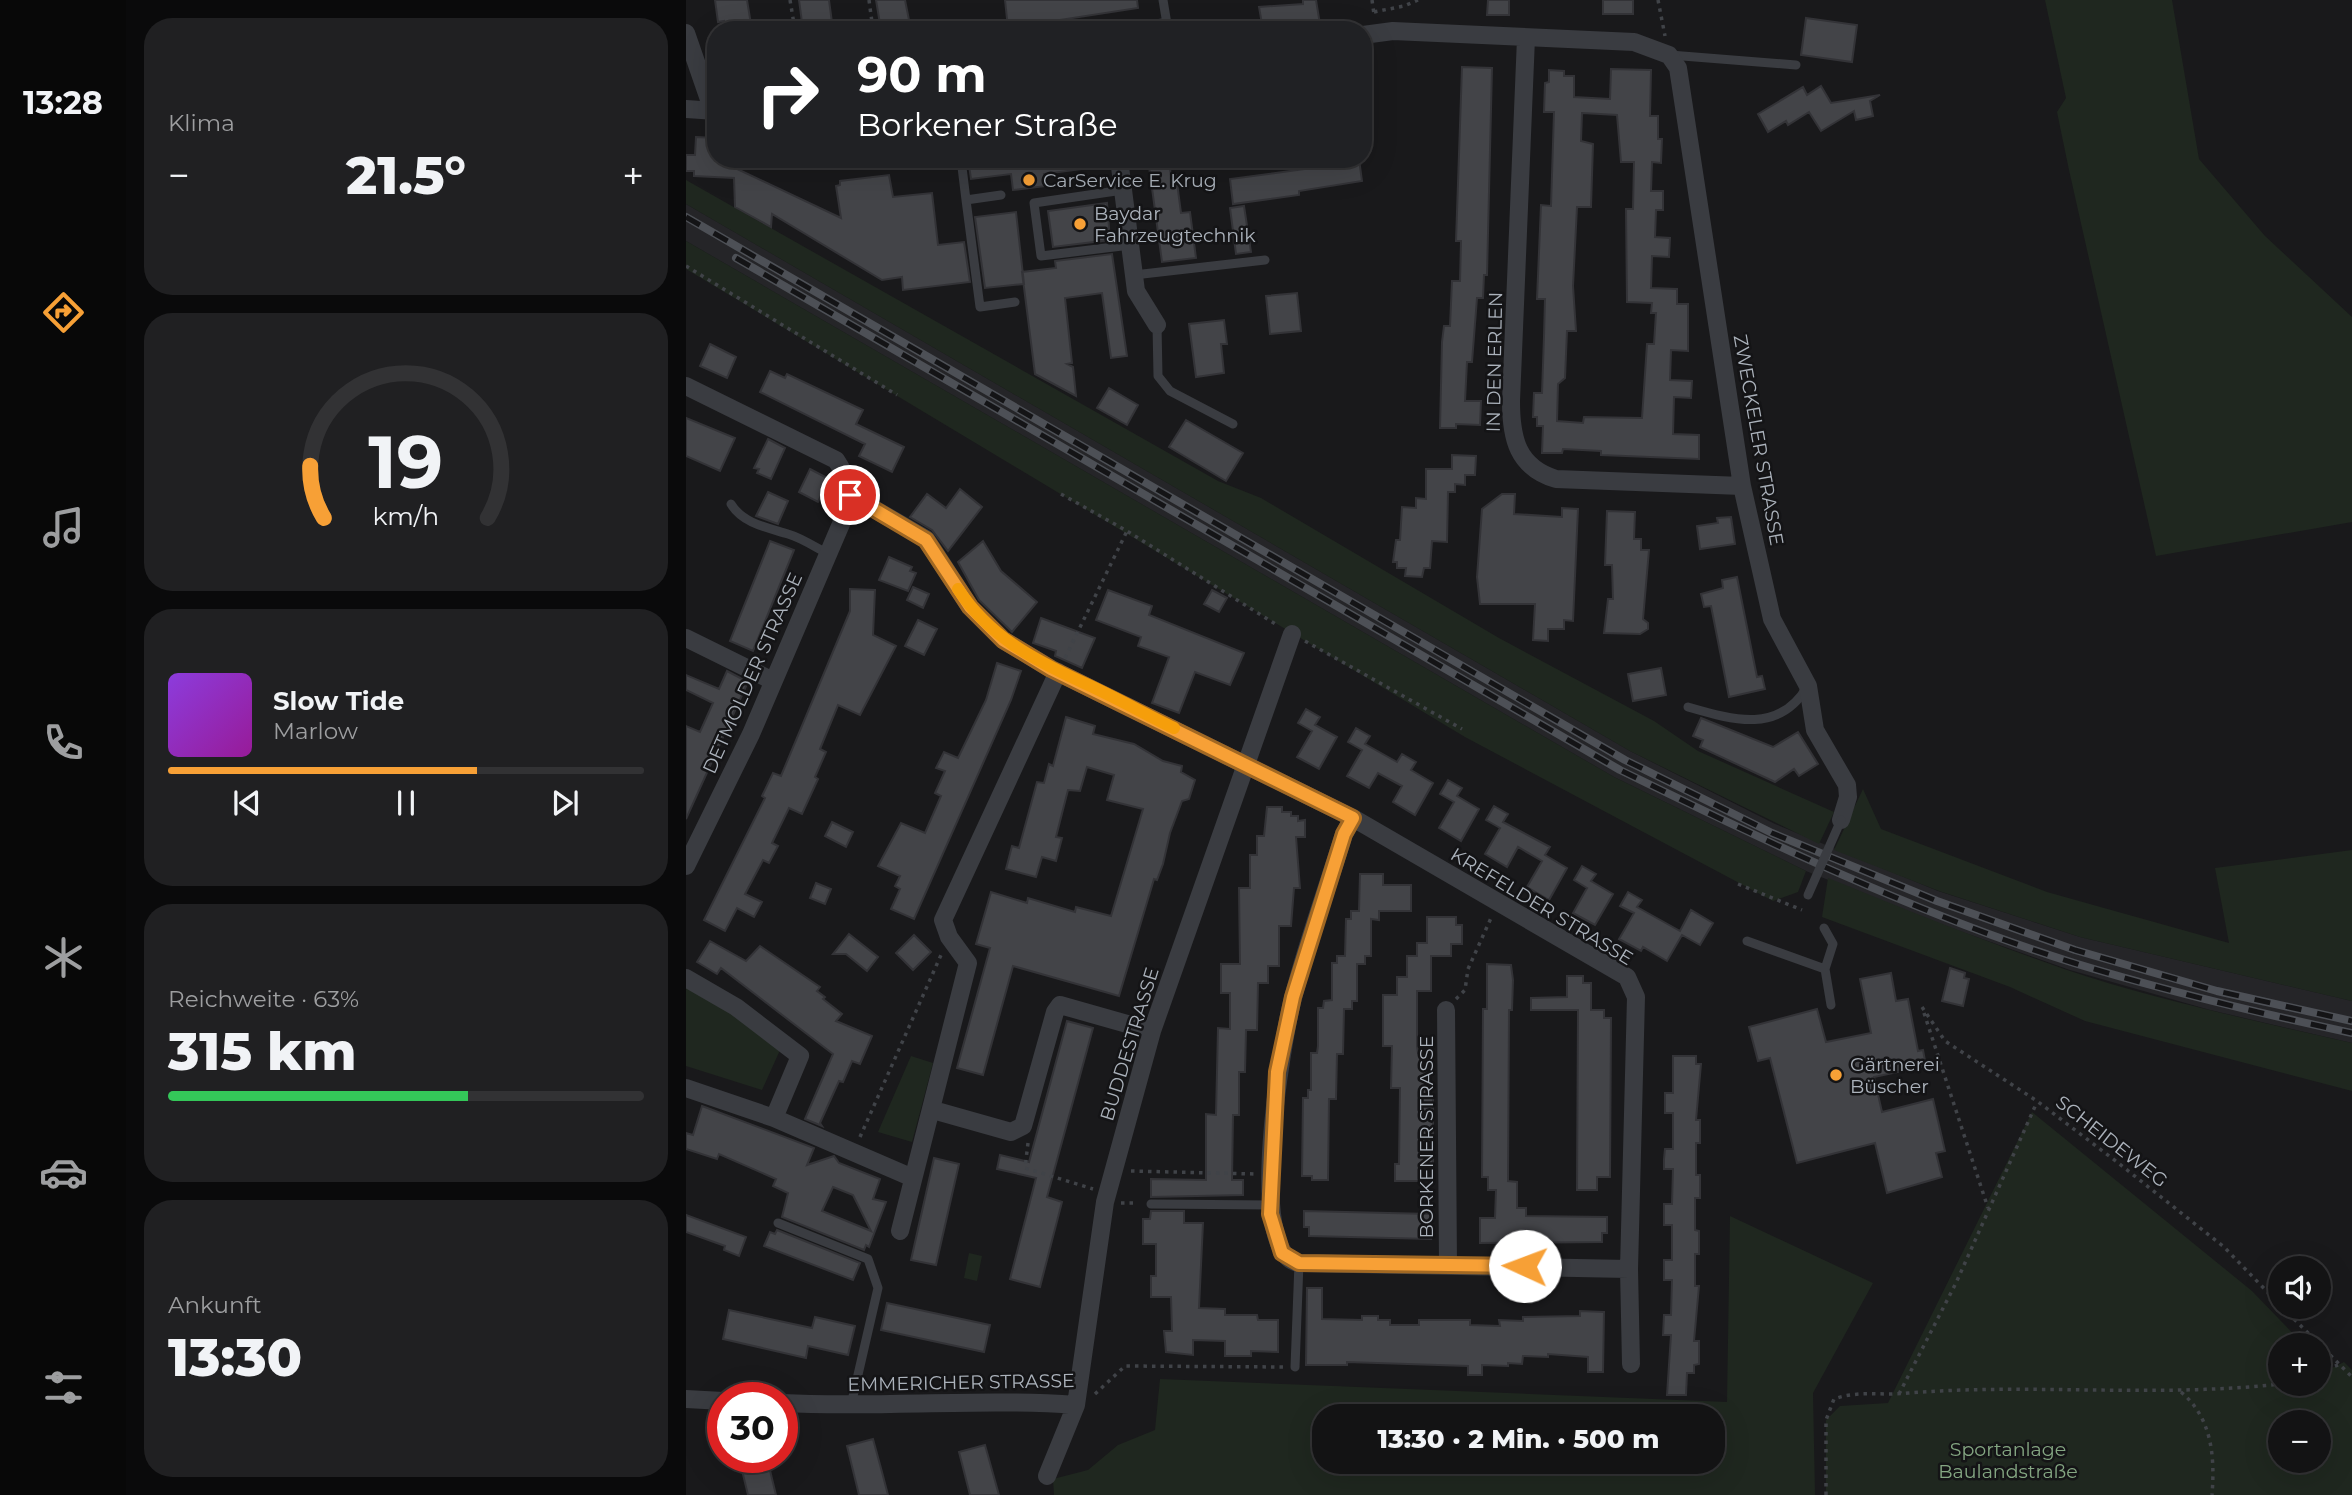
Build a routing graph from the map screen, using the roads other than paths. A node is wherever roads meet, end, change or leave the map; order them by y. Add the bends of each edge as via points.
1 (1163, 0) edge
2 (1167, 21) edge
3 (686, 33) edge
4 (1372, 34) edge
5 (1526, 38) junction
6 (1668, 55) junction
7 (1796, 65) dead end
8 (707, 92) edge
9 (686, 108) edge
10 (707, 110) edge
11 (962, 168) edge
12 (1120, 168) edge
13 (1122, 190) junction
14 (1001, 195) dead end
15 (966, 200) junction
16 (1130, 245) junction
17 (1265, 260) dead end
18 (1134, 275) junction
19 (1015, 302) dead end
20 (1157, 325) joint
21 (686, 386) edge
22 (1233, 424) dead end
23 (1742, 486) junction
24 (850, 495) junction
25 (731, 504) dead end
26 (828, 554) junction
27 (1292, 634) road end
28 (686, 638) edge
29 (1058, 672) junction
30 (773, 681) junction
31 (1808, 686) junction
32 (1688, 707) dead end
33 (1244, 763) junction
34 (1353, 818) junction
35 (1841, 820) joint
36 (686, 866) edge
37 (1808, 895) dead end
38 (1824, 928) dead end
39 (1747, 941) dead end
40 (1825, 969) junction
41 (686, 978) edge
42 (1832, 1005) dead end
43 (1446, 1010) road end
44 (1152, 1031) junction
45 (686, 1088) edge
46 (933, 1110) junction
47 (774, 1118) junction
48 (913, 1178) junction
49 (1151, 1204) road end
50 (1271, 1205) junction
51 (778, 1223) dead end
52 (900, 1231) dead end
53 (1299, 1263) junction
54 (1448, 1264) junction
55 (1629, 1269) junction
56 (1630, 1364) dead end
57 (1295, 1367) road end
58 (686, 1399) edge
59 (707, 1400) edge
60 (798, 1404) edge
61 (1076, 1405) junction
62 (851, 1407) junction
63 (1047, 1476) dead end

1 - 2 lane
3 - 8 street
4 - 5 street
5 - 6 street via 1634,41
5 - 23 street, IN DEN ERLEN via 1511,401 1512,431 1520,457 1542,475 1556,479
6 - 7 lane
6 - 23 street, ZWECKELER STRASSE via 1683,86
9 - 10 street
11 - 15 lane
12 - 13 street
13 - 16 street
13 - 16 lane via 1034,203 1041,256
14 - 15 lane
15 - 19 lane via 980,307
16 - 18 street
17 - 18 lane
18 - 20 street via 1136,291
20 - 22 lane via 1158,376 1170,391
21 - 24 street via 836,460 848,479
23 - 31 street, ZWECKELER STRASSE via 1772,619
24 - 26 street, DETMOLDER STRASSE
24 - 29 street, KREFELDER STRASSE via 926,540 970,607 1003,640
25 - 26 lane via 756,523
26 - 30 street, DETMOLDER STRASSE
27 - 33 street, BUDDESTRASSE
28 - 30 street
29 - 33 street, KREFELDER STRASSE
29 - 46 street via 943,920 968,963
30 - 36 street, DETMOLDER STRASSE
31 - 32 lane via 1790,710 1775,718 1720,716
31 - 35 street, ZWECKELER STRASSE via 1815,730 1847,785
33 - 34 street, KREFELDER STRASSE
33 - 44 street, BUDDESTRASSE
34 - 50 street via 1293,997 1277,1072
34 - 55 street, KREFELDER STRASSE via 1627,977 1636,997
35 - 37 lane, ZWECKELER STRASSE, bridge
38 - 40 lane via 1833,944
39 - 40 lane
40 - 42 lane
41 - 47 street via 736,1007 800,1056
43 - 54 street, BORKENER STRASSE
44 - 46 street via 1060,1005 1023,1126 1011,1132
44 - 61 street, BUDDESTRASSE via 1107,1198
45 - 47 street
46 - 48 street
47 - 48 street
48 - 52 street
49 - 50 lane
50 - 53 street via 1277,1244 1282,1253
51 - 62 lane via 868,1259 878,1288
53 - 54 street, BORKENER STRASSE
53 - 57 lane
54 - 55 street, BORKENER STRASSE
55 - 56 street, KREFELDER STRASSE
58 - 59 street
60 - 62 street, EMMERICHER STRASSE
61 - 62 street, EMMERICHER STRASSE via 1023,1401
61 - 63 street, BUDDESTRASSE

